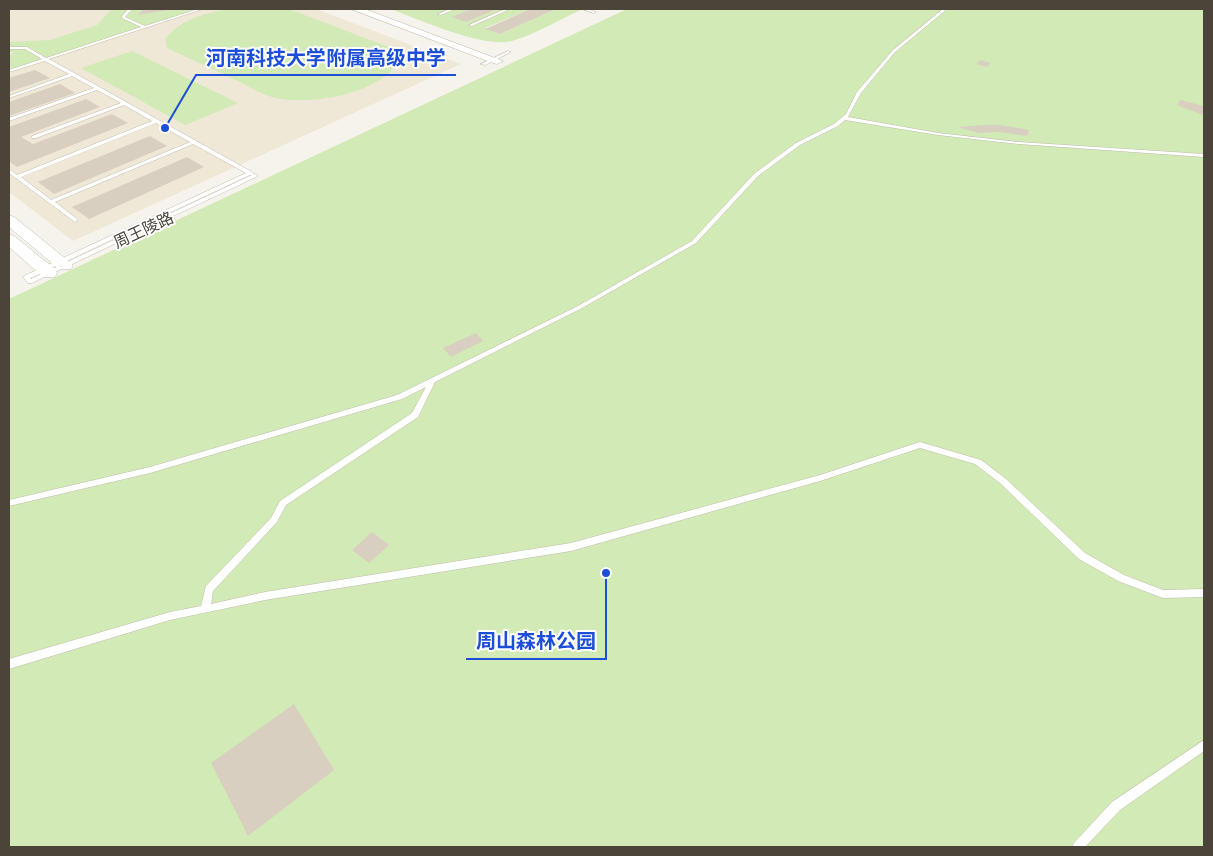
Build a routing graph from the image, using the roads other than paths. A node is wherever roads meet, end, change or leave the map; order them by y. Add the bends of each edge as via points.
1 (130, 9) edge
2 (201, 9) edge
3 (356, 9) edge
4 (372, 9) edge
5 (452, 9) edge
6 (508, 9) edge
7 (584, 9) edge
8 (945, 9) edge
9 (594, 12) dead end
10 (440, 14) dead end
11 (470, 25) dead end
12 (144, 27) junction
13 (9, 48) edge
14 (45, 59) junction
15 (9, 71) edge
16 (73, 74) junction
17 (98, 88) junction
18 (9, 97) edge
19 (125, 103) junction
20 (844, 118) junction
21 (9, 120) edge
22 (156, 121) junction
23 (34, 137) dead end
24 (194, 142) junction
25 (1204, 156) edge
26 (9, 171) edge
27 (16, 176) junction
28 (51, 202) junction
29 (9, 220) edge
30 (75, 220) dead end
31 (9, 239) edge
32 (55, 267) junction
33 (28, 279) dead end
34 (432, 382) junction
35 (9, 503) edge
36 (1204, 593) edge
37 (205, 609) junction
38 (9, 664) edge
39 (1204, 745) edge
40 (1078, 847) edge

1 - 12 lane via 123,17
2 - 12 lane
3 - 4 street via 499,59
5 - 10 lane
6 - 11 lane
7 - 9 lane
8 - 20 lane via 894,51 859,93
12 - 14 lane
13 - 14 lane via 26,48
14 - 15 lane
14 - 16 lane
16 - 17 lane
16 - 18 lane
17 - 19 lane
17 - 21 lane
19 - 22 lane
19 - 23 lane
20 - 25 lane via 938,134 1019,143
20 - 34 lane via 798,144 756,176 694,242 580,307
22 - 24 lane
22 - 27 lane
24 - 28 lane
24 - 32 lane, 周王陵路 via 252,174
26 - 27 lane
27 - 28 lane
28 - 30 lane
29 - 32 street
31 - 32 street
32 - 33 lane, 周王陵路
34 - 35 lane via 399,397 150,470
34 - 37 lane via 415,415 284,503 274,520 209,589
36 - 37 lane via 1163,594 1121,578 1082,556 1003,481 978,462 920,445 820,478 571,547 265,596
37 - 38 lane via 170,616
39 - 40 lane via 1116,806

